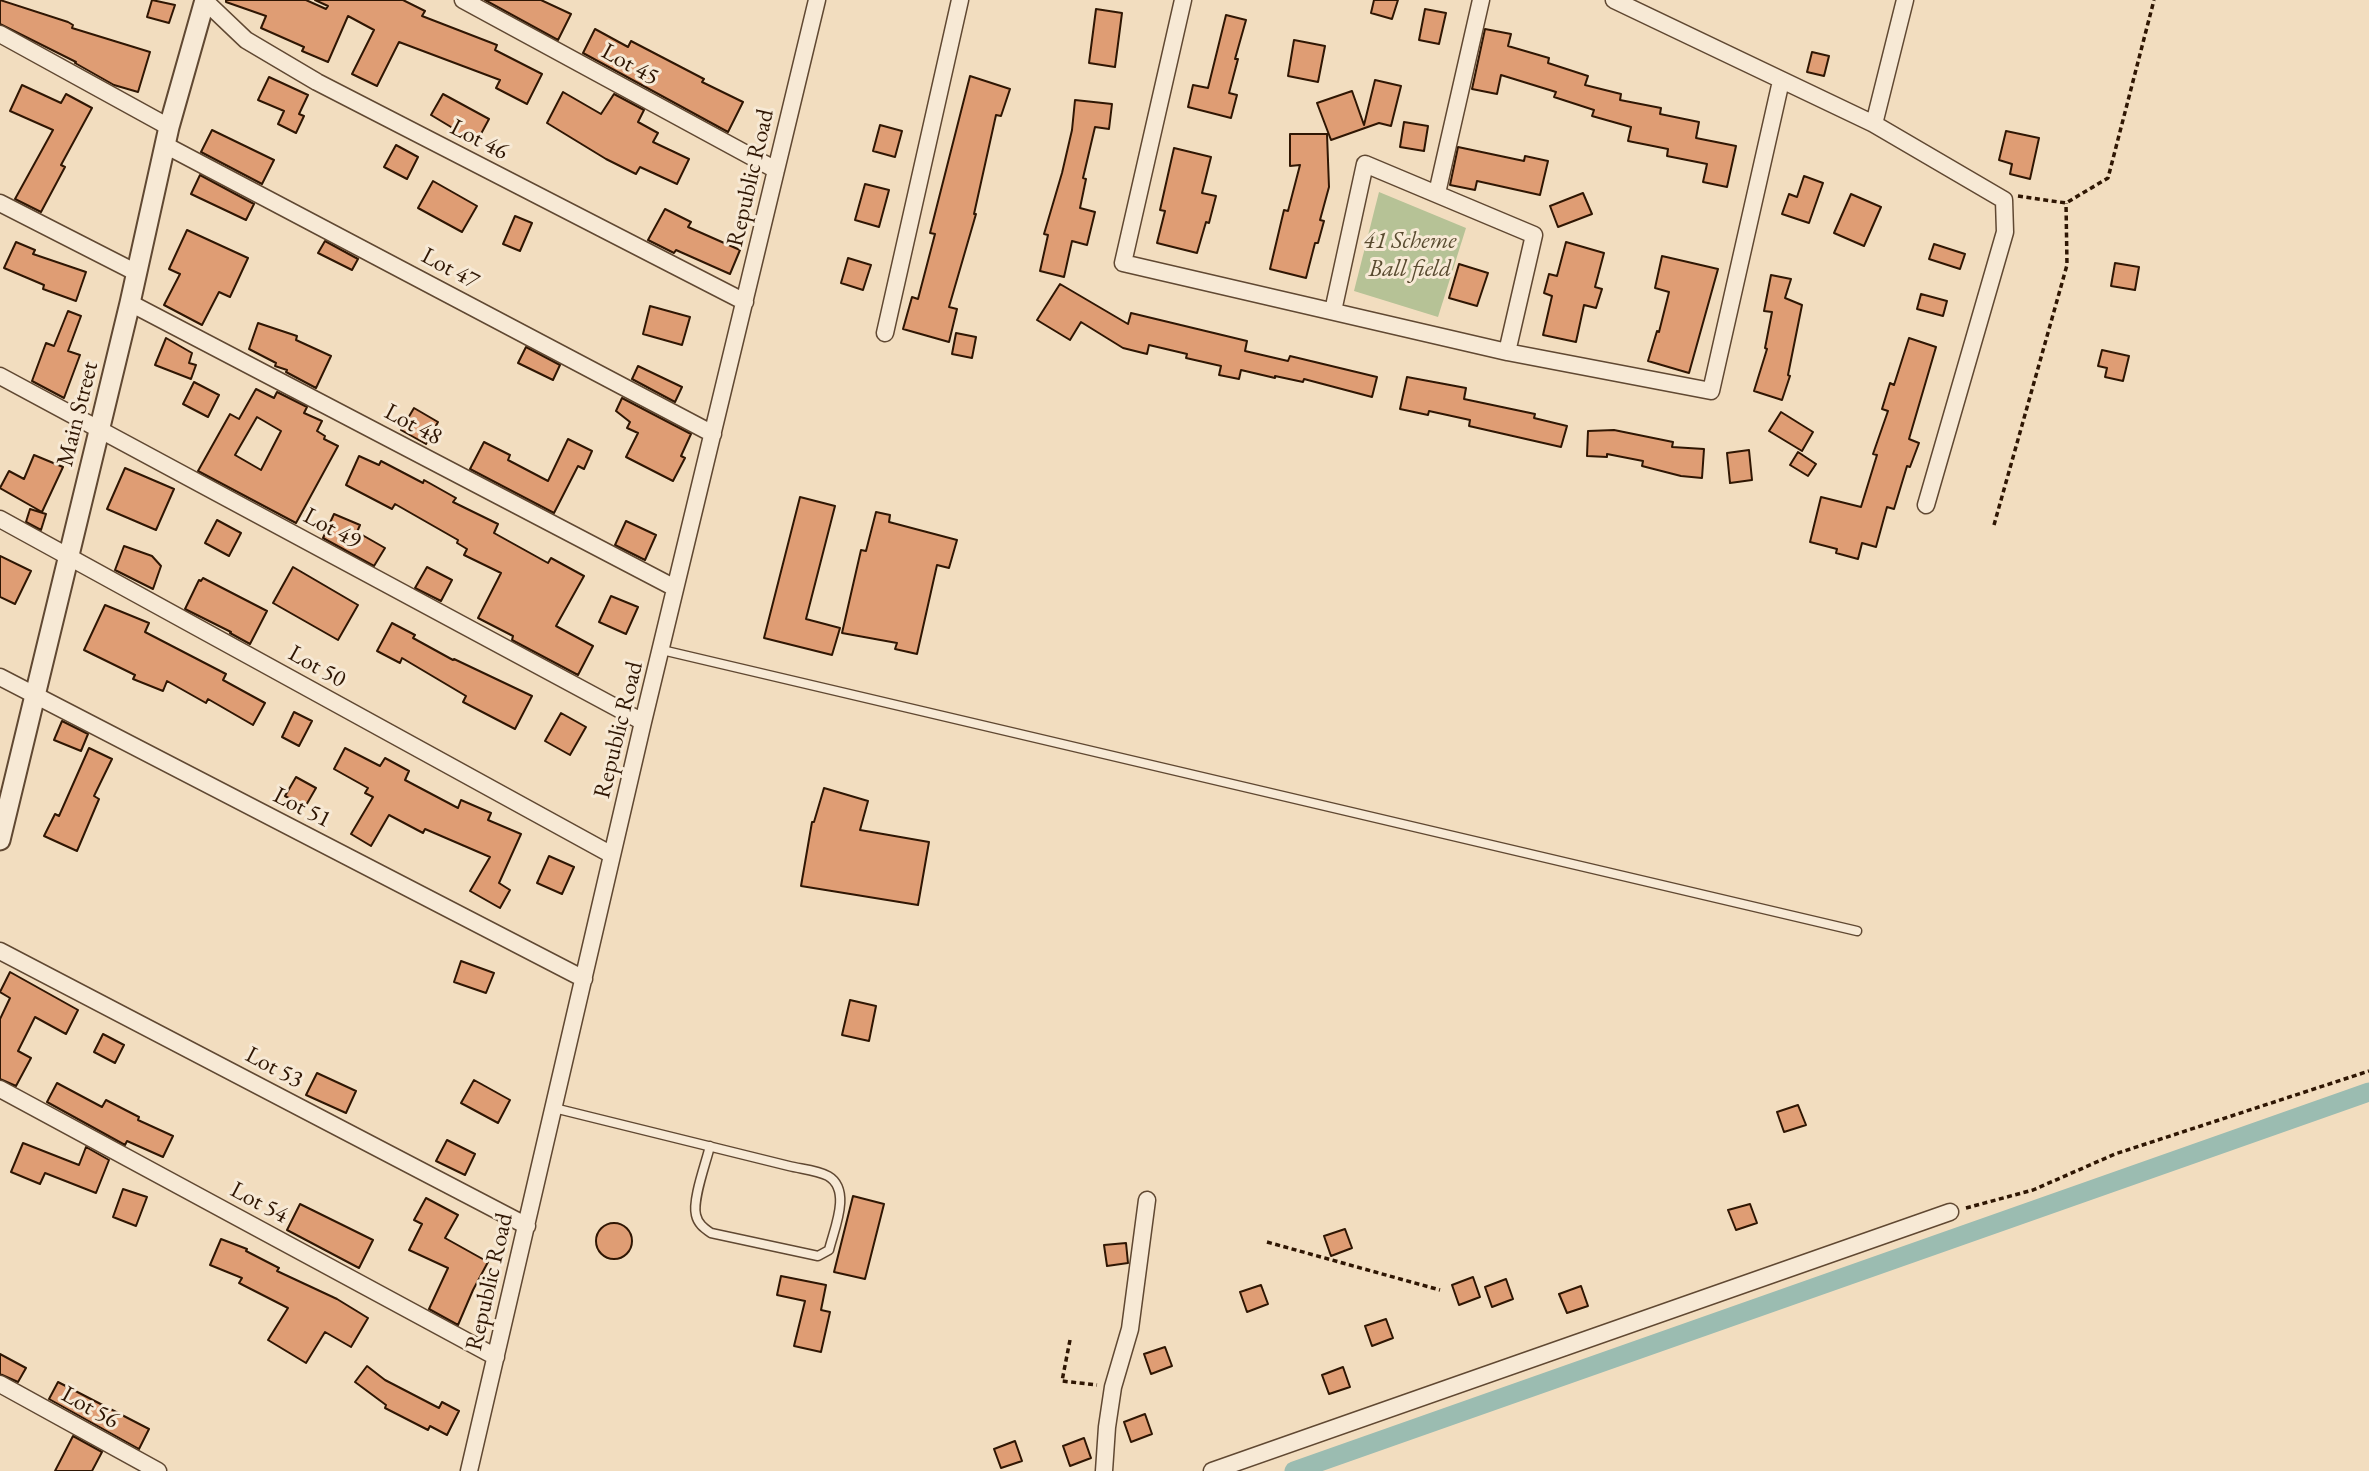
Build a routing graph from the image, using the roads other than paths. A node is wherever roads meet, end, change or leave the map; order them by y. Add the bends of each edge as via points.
1 (205, 0) edge
2 (463, 0) edge
3 (817, 0) edge
4 (960, 0) edge
5 (1183, 0) edge
6 (1480, 0) edge
7 (1905, 0) edge
8 (1619, 1) edge
9 (0, 34) edge
10 (1781, 81) junction
11 (1874, 124) junction
12 (167, 136) junction
13 (776, 170) junction
14 (1437, 193) junction
15 (0, 204) edge
16 (137, 273) junction
17 (745, 302) junction
18 (130, 303) junction
19 (1333, 311) junction
20 (885, 333) dead end
21 (1507, 352) junction
22 (0, 376) edge
23 (99, 429) junction
24 (713, 434) junction
25 (1926, 505) dead end
26 (0, 519) edge
27 (68, 557) junction
28 (675, 588) junction
29 (662, 650) junction
30 (0, 677) edge
31 (35, 695) junction
32 (643, 722) junction
33 (2, 819) edge
34 (0, 840) edge
35 (612, 855) junction
36 (1857, 931) dead end
37 (0, 951) edge
38 (584, 979) junction
39 (0, 1089) edge
40 (554, 1108) junction
41 (710, 1146) junction
42 (1147, 1200) dead end
43 (1950, 1212) road end
44 (527, 1226) junction
45 (496, 1357) junction
46 (0, 1384) edge
47 (159, 1471) edge
48 (469, 1471) edge
49 (1104, 1471) edge
50 (1212, 1471) edge

1 - 12 street, Main Street
1 - 17 street, Lot 46 via 246,40 317,82
2 - 13 street, Lot 45
3 - 13 street, Republic Road
4 - 20 street
5 - 19 street via 1123,263
6 - 14 street
7 - 11 street
8 - 10 street
9 - 12 street, Lot 47
10 - 11 street
10 - 21 street via 1711,391
11 - 25 street via 2004,200 2005,232
12 - 16 street, Main Street
12 - 24 street, Lot 47
13 - 17 street, Republic Road
14 - 19 street via 1365,164
14 - 21 street via 1534,235
15 - 16 street
16 - 18 street, Main Street
17 - 24 street, Republic Road
18 - 23 street, Main Street
18 - 28 street, Lot 48
19 - 21 street
22 - 23 street, Lot 49
23 - 27 street, Main Street
23 - 32 street, Lot 49
24 - 28 street, Republic Road
26 - 27 street, Lot 50
27 - 31 street, Main Street
27 - 35 street, Lot 50
28 - 29 street, Republic Road
29 - 32 street, Republic Road
29 - 36 lane
30 - 31 street, Lot 51
31 - 33 street, Main Street
31 - 38 street, Lot 51
32 - 35 street, Republic Road
33 - 34 street, Main Street
35 - 38 street, Republic Road
37 - 44 street, Lot 53
38 - 40 street, Republic Road
39 - 45 street, Lot 54
40 - 41 lane
40 - 44 street, Republic Road
41 - 41 lane via 827,1175 841,1199 829,1250 818,1256 710,1233 701,1226 696,1202
42 - 49 street via 1130,1329 1113,1387
43 - 50 street
44 - 45 street, Republic Road
45 - 48 street, Republic Road
46 - 47 street, Lot 56

